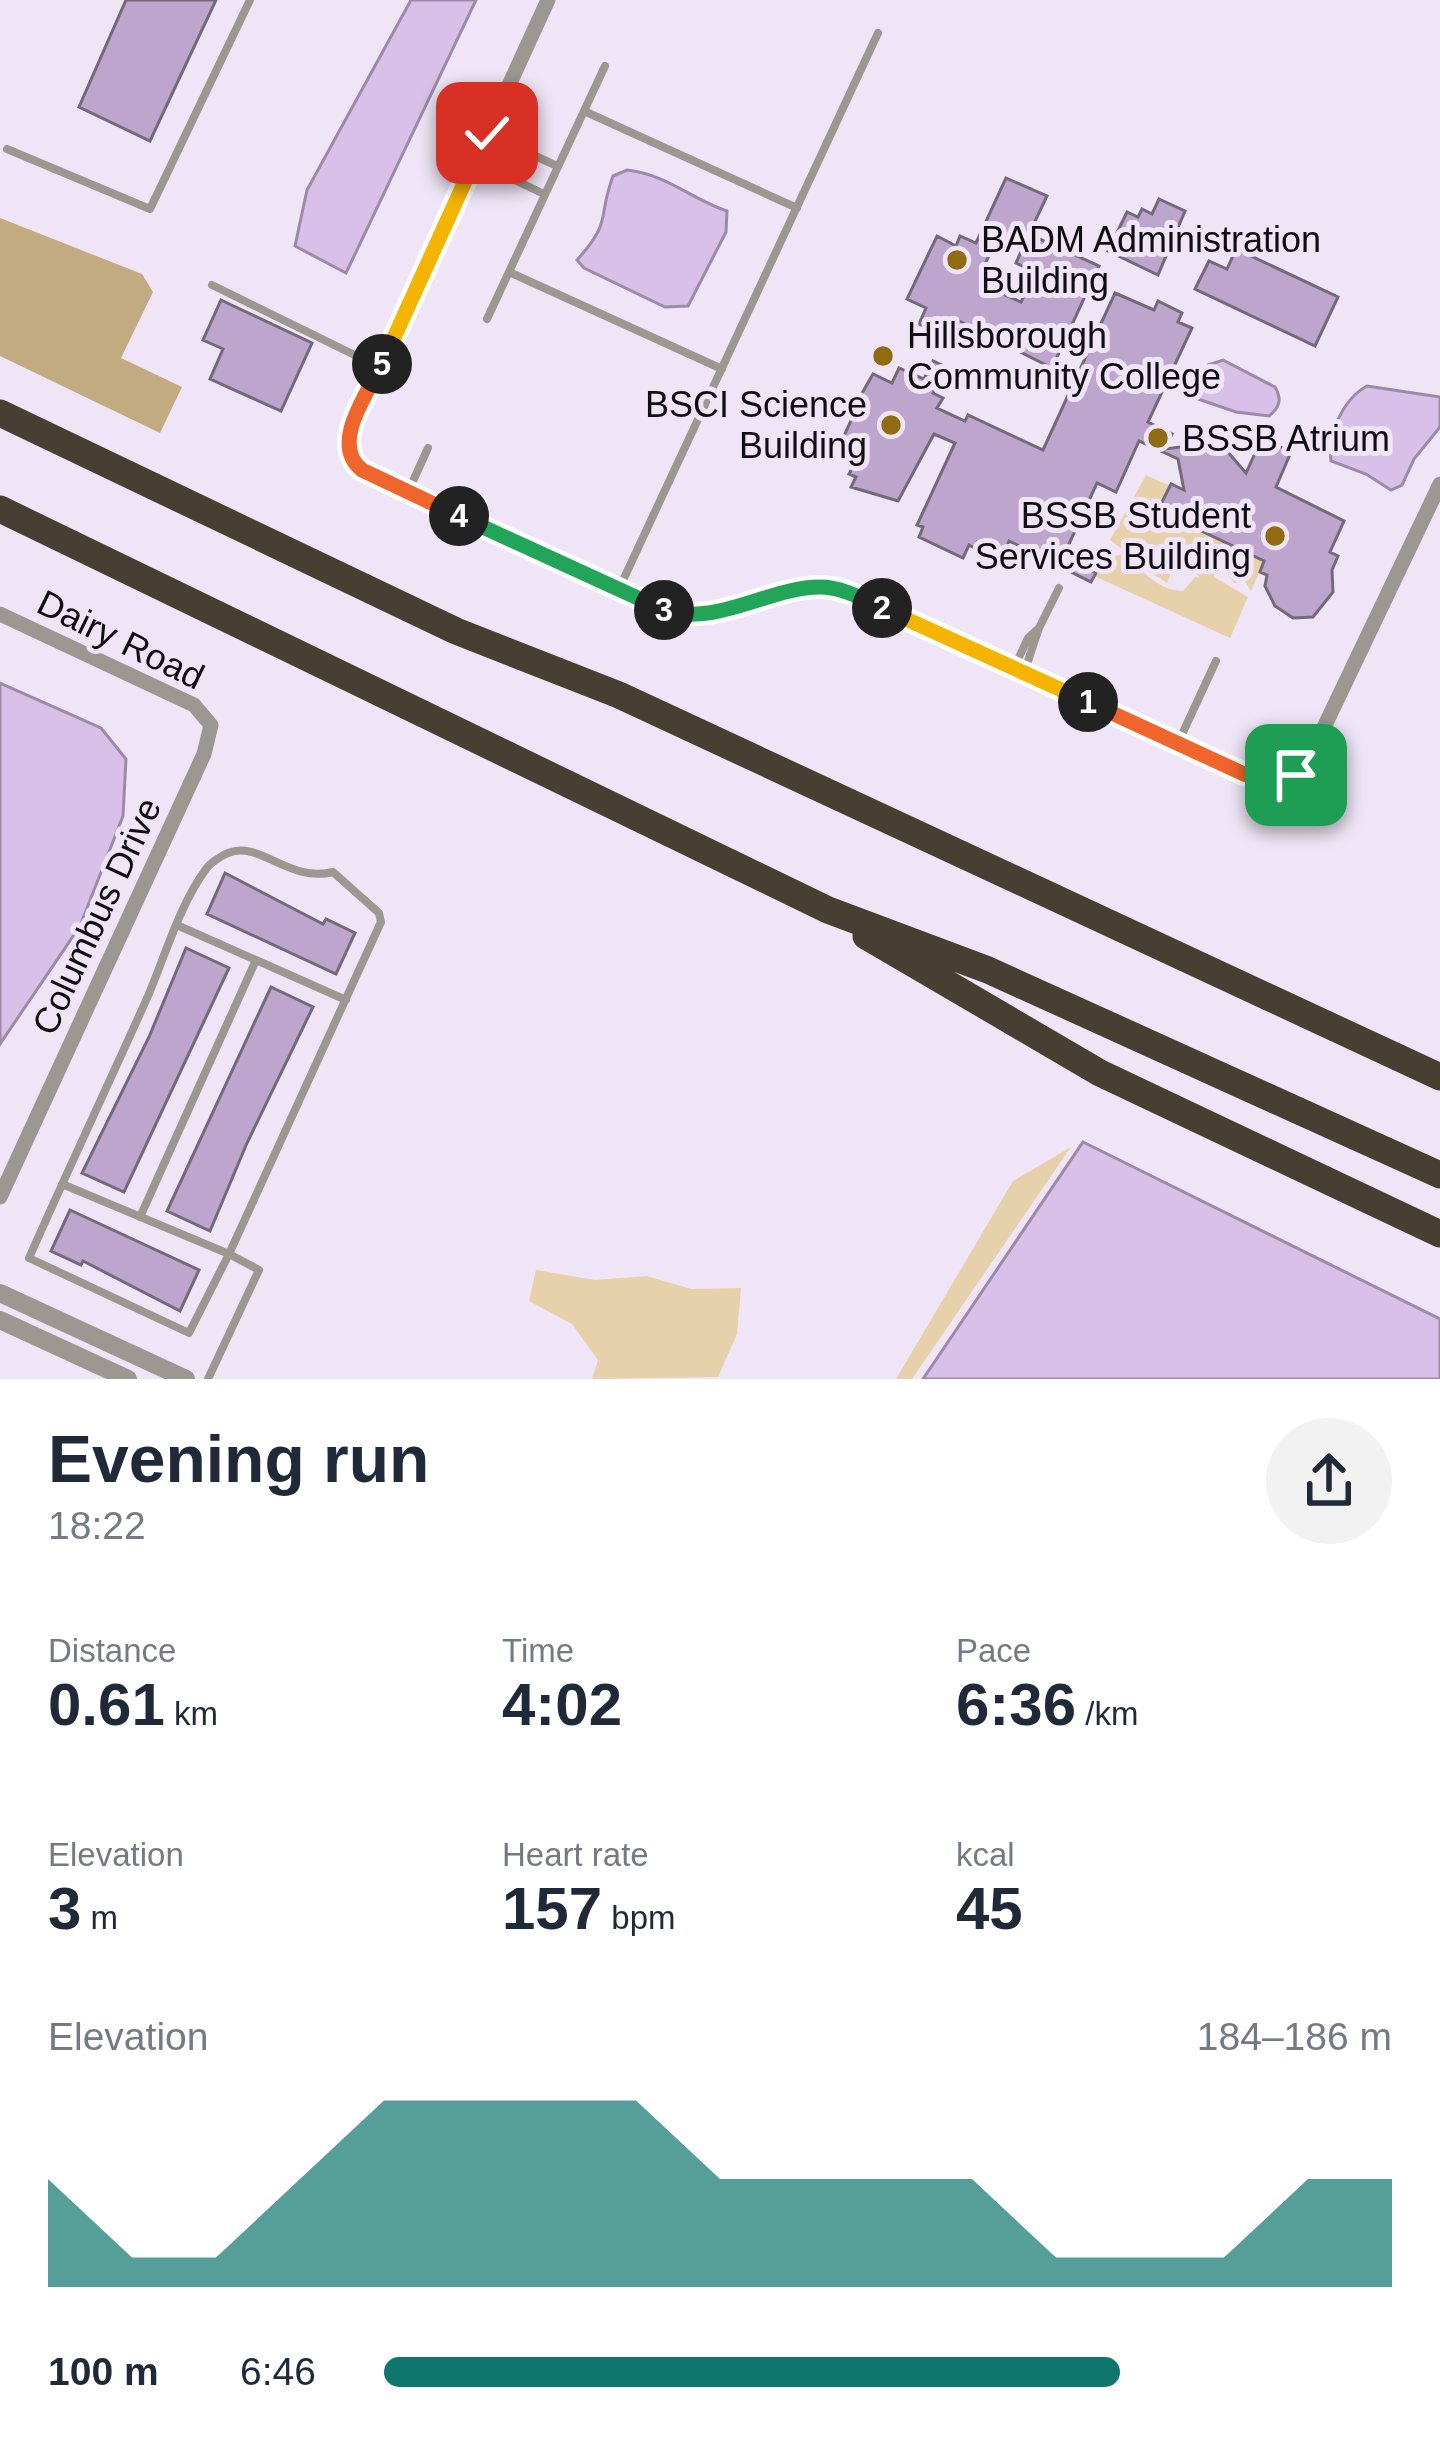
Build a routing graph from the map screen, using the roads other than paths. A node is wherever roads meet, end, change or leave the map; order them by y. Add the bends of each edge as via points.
1 (250, 0) edge
2 (548, 0) edge
3 (878, 33) dead end
4 (604, 66) dead end
5 (584, 111) junction
6 (487, 133) junction
7 (7, 149) dead end
8 (474, 160) junction
9 (557, 166) junction
10 (544, 194) junction
11 (797, 208) junction
12 (509, 272) junction
13 (212, 285) dead end
14 (488, 319) dead end
15 (380, 367) junction
16 (722, 369) junction
17 (0, 413) edge
18 (347, 439) joint
19 (428, 448) dead end
20 (1440, 484) edge
21 (408, 492) junction
22 (0, 509) edge
23 (1059, 588) dead end
24 (619, 591) junction
25 (0, 614) edge
26 (1216, 661) dead end
27 (1019, 670) junction
28 (211, 724) joint
29 (1178, 743) junction
30 (1244, 774) joint
31 (828, 910) junction
32 (179, 926) junction
33 (256, 960) junction
34 (346, 1000) junction
35 (1440, 1077) edge
36 (1440, 1175) edge
37 (62, 1184) junction
38 (0, 1197) edge
39 (140, 1217) junction
40 (1440, 1234) edge
41 (229, 1254) junction
42 (0, 1293) edge
43 (0, 1320) edge
44 (128, 1379) edge
45 (186, 1379) edge
46 (208, 1379) edge

1 - 7 lane via 149,209
2 - 6 street
3 - 11 lane
4 - 5 lane
5 - 9 lane
5 - 11 lane
6 - 8 street
6 - 9 lane
8 - 10 lane
8 - 15 street
9 - 10 lane
10 - 12 lane
11 - 16 lane
12 - 14 lane
12 - 16 lane
13 - 15 lane
15 - 18 street
16 - 24 lane
17 - 35 highway via 456,631 619,695
18 - 21 lane via 355,464
19 - 21 lane
20 - 30 street via 1307,763 1283,781
21 - 24 lane
22 - 31 highway
23 - 27 lane
24 - 27 lane via 678,615 820,586
25 - 28 street, Dairy Road via 194,705
26 - 29 lane
27 - 29 lane
28 - 38 street, Columbus Drive
29 - 30 lane
31 - 36 highway via 988,970
31 - 40 highway via 1100,1073
32 - 33 lane
32 - 34 lane via 207,866 231,851 256,853 310,878 333,872 381,922
32 - 37 lane
33 - 34 lane
33 - 39 lane
34 - 41 lane
37 - 39 lane
37 - 41 lane via 29,1258 189,1333
39 - 41 lane
41 - 46 lane via 259,1270
42 - 45 street
43 - 44 street

